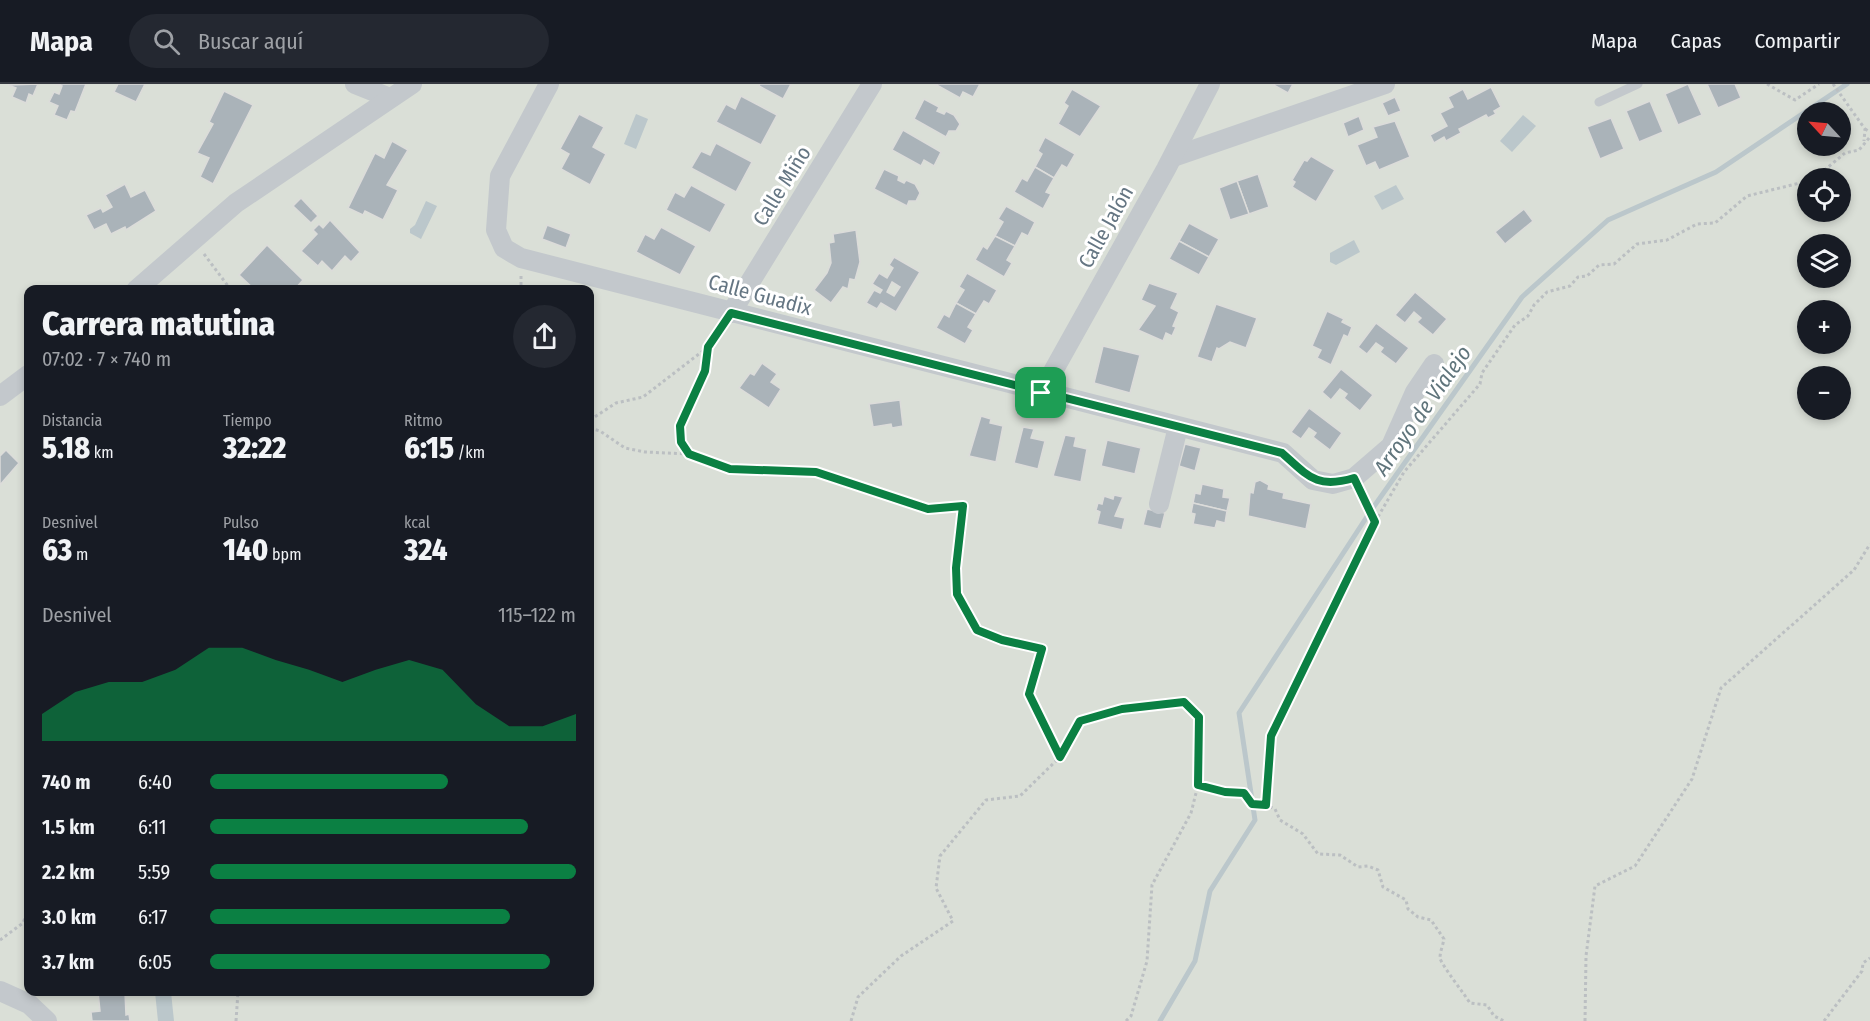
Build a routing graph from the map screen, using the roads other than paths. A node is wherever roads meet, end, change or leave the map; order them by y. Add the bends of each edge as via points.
1 (355, 84) edge
2 (412, 84) edge
3 (549, 84) edge
4 (872, 84) edge
5 (1210, 84) edge
6 (1385, 84) edge
7 (1638, 84) edge
8 (390, 98) junction
9 (1599, 102) dead end
10 (1173, 157) junction
11 (142, 285) edge
12 (731, 313) junction
13 (1434, 364) dead end
14 (24, 378) edge
15 (1041, 393) junction
16 (0, 396) edge
17 (1179, 427) junction
18 (1159, 504) dead end
19 (0, 990) edge
20 (47, 1021) edge

1 - 8 street
2 - 8 street
3 - 12 street, Calle Guadix via 500,176 496,230 504,248 521,258
4 - 12 street, Calle Miño
5 - 10 street, Calle Jalón
6 - 10 street
7 - 9 lane
8 - 11 street via 236,202
10 - 15 street, Calle Jalón
12 - 15 street, Calle Guadix
13 - 17 street, Calle Guadix via 1415,392 1391,447 1354,478 1333,484 1313,480 1282,453
14 - 16 street
15 - 17 street, Calle Guadix
17 - 18 street
19 - 20 street via 29,1004

